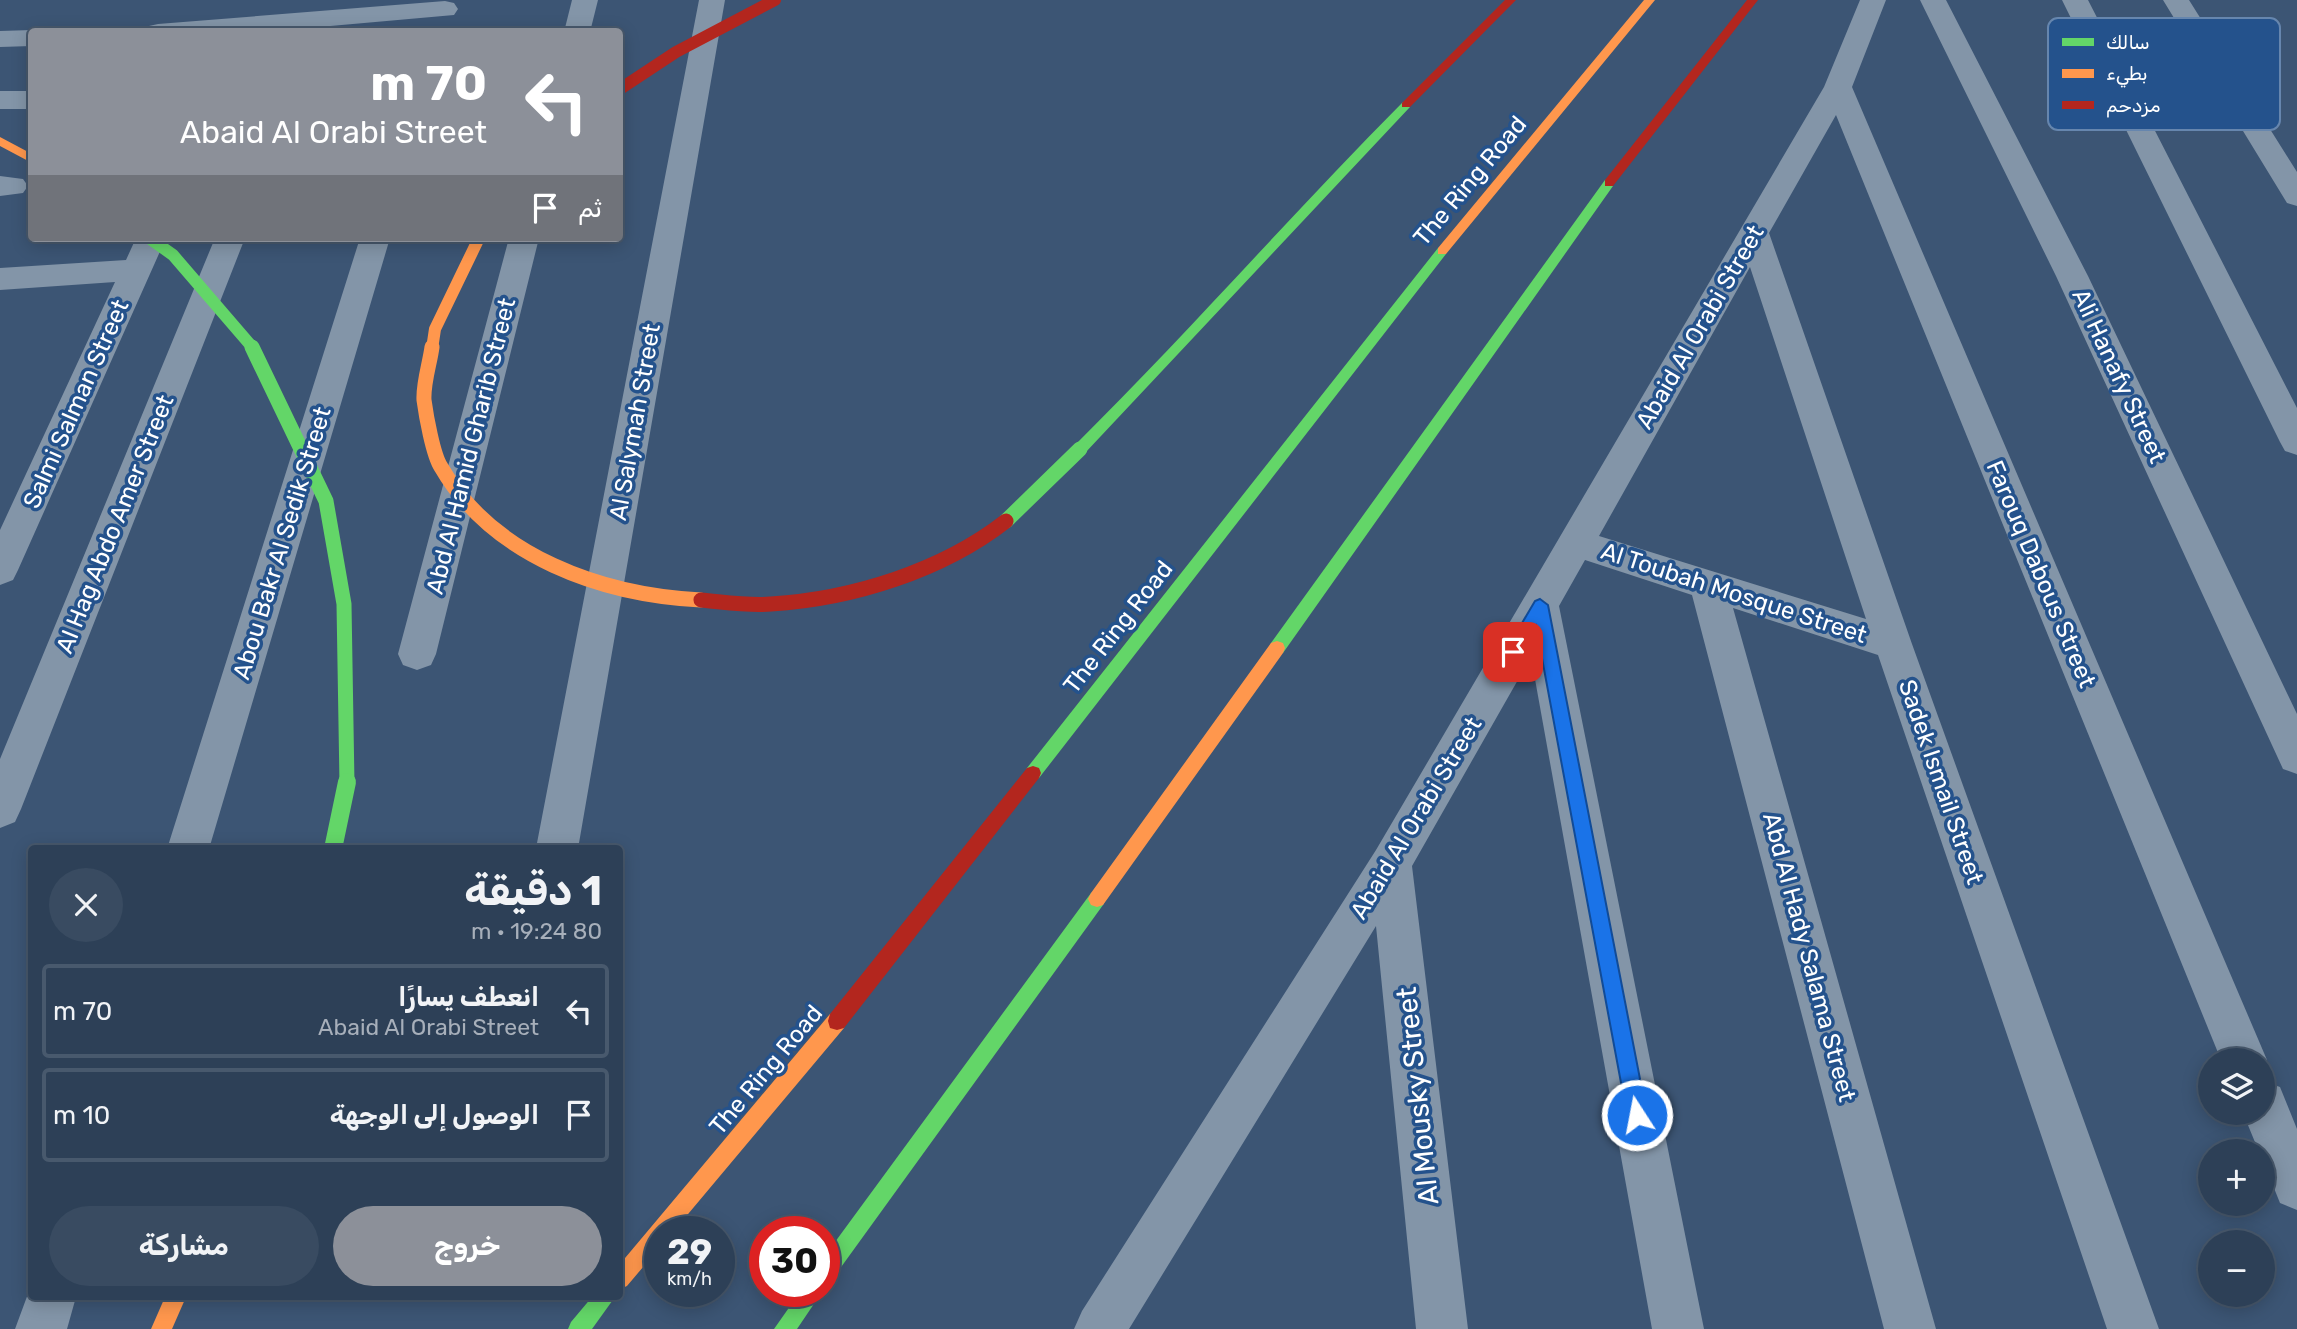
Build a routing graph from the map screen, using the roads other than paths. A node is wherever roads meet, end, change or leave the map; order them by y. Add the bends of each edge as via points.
1 (257, 0) edge
2 (585, 0) edge
3 (712, 0) edge
4 (775, 0) edge
5 (1511, 0) edge
6 (1650, 0) edge
7 (1753, 0) edge
8 (1873, 0) edge
9 (1933, 0) edge
10 (2075, 0) edge
11 (2176, 0) edge
12 (444, 13) edge
13 (2084, 18) edge
14 (2187, 18) edge
15 (316, 25) edge
16 (245, 28) edge
17 (263, 28) edge
18 (578, 28) edge
19 (28, 38) edge
20 (0, 39) edge
21 (623, 86) edge
22 (1838, 87) junction
23 (0, 100) edge
24 (28, 100) edge
25 (2140, 130) edge
26 (2256, 130) edge
27 (0, 141) edge
28 (28, 157) edge
29 (2297, 196) edge
30 (1754, 233) junction
31 (148, 242) edge
32 (156, 242) edge
33 (228, 242) edge
34 (374, 242) edge
35 (477, 242) edge
36 (523, 242) edge
37 (137, 270) junction
38 (0, 279) edge
39 (2297, 442) edge
40 (14, 511) edge
41 (1576, 543) junction
42 (0, 570) edge
43 (1708, 585) junction
44 (1540, 605) junction
45 (1893, 644) junction
46 (417, 654) dead end
47 (2297, 755) edge
48 (0, 809) edge
49 (558, 843) dead end
50 (189, 845) edge
51 (334, 845) edge
52 (1391, 864) junction
53 (2239, 1048) edge
54 (2272, 1125) edge
55 (2297, 1186) edge
56 (840, 1253) edge
57 (623, 1275) edge
58 (50, 1300) edge
59 (175, 1300) edge
60 (602, 1300) edge
61 (800, 1307) edge
62 (41, 1329) edge
63 (161, 1329) edge
64 (578, 1329) edge
65 (784, 1329) edge
66 (1100, 1329) edge
67 (1442, 1329) edge
68 (1678, 1329) edge
69 (1910, 1329) edge
70 (2133, 1329) edge

1 - 16 street
2 - 18 street
3 - 49 street, Al Salymah Street
4 - 21 highway, bridge via 702,37
5 - 35 highway, bridge via 1344,167 1135,396 995,531 924,568 845,593 770,604 659,598 580,577 514,546 470,508 439,465 424,398 435,329
6 - 57 highway, The Ring Road via 1438,256 871,980
7 - 56 highway via 1605,188 985,1058
8 - 22 street, Abaid Al Orabi Street
9 - 47 street, Ali Hanafy Street via 2072,276
10 - 13 street
11 - 14 street
12 - 15 street
15 - 17 street
19 - 20 street
22 - 30 street, Abaid Al Orabi Street
22 - 53 street, Farouq Dabous Street
23 - 24 street
25 - 39 street
26 - 29 street
27 - 28 highway
30 - 41 street, Abaid Al Orabi Street
30 - 45 street, Sadek Ismail Street
31 - 37 street, Salmi Salman Street
32 - 51 highway, bridge via 173,254 256,351 326,501 344,604 348,778
33 - 48 street, Al Hag Abdo Amer Street
34 - 50 street, Abou Bakr Al Sedik Street
36 - 46 street, Abd Al Hamid Gharib Street
37 - 38 street
37 - 40 street, Salmi Salman Street
40 - 42 street, Salmi Salman Street
41 - 43 street, Al Toubah Mosque Street
41 - 44 street, Abaid Al Orabi Street
43 - 45 street, Al Toubah Mosque Street
43 - 69 street, Abd Al Hady Salama Street
44 - 52 street, Abaid Al Orabi Street
44 - 68 street
45 - 70 street, Sadek Ismail Street
52 - 66 street, Abaid Al Orabi Street
52 - 67 street, Al Mousky Street
54 - 55 street
58 - 62 street
59 - 63 highway
60 - 64 highway
61 - 65 highway

